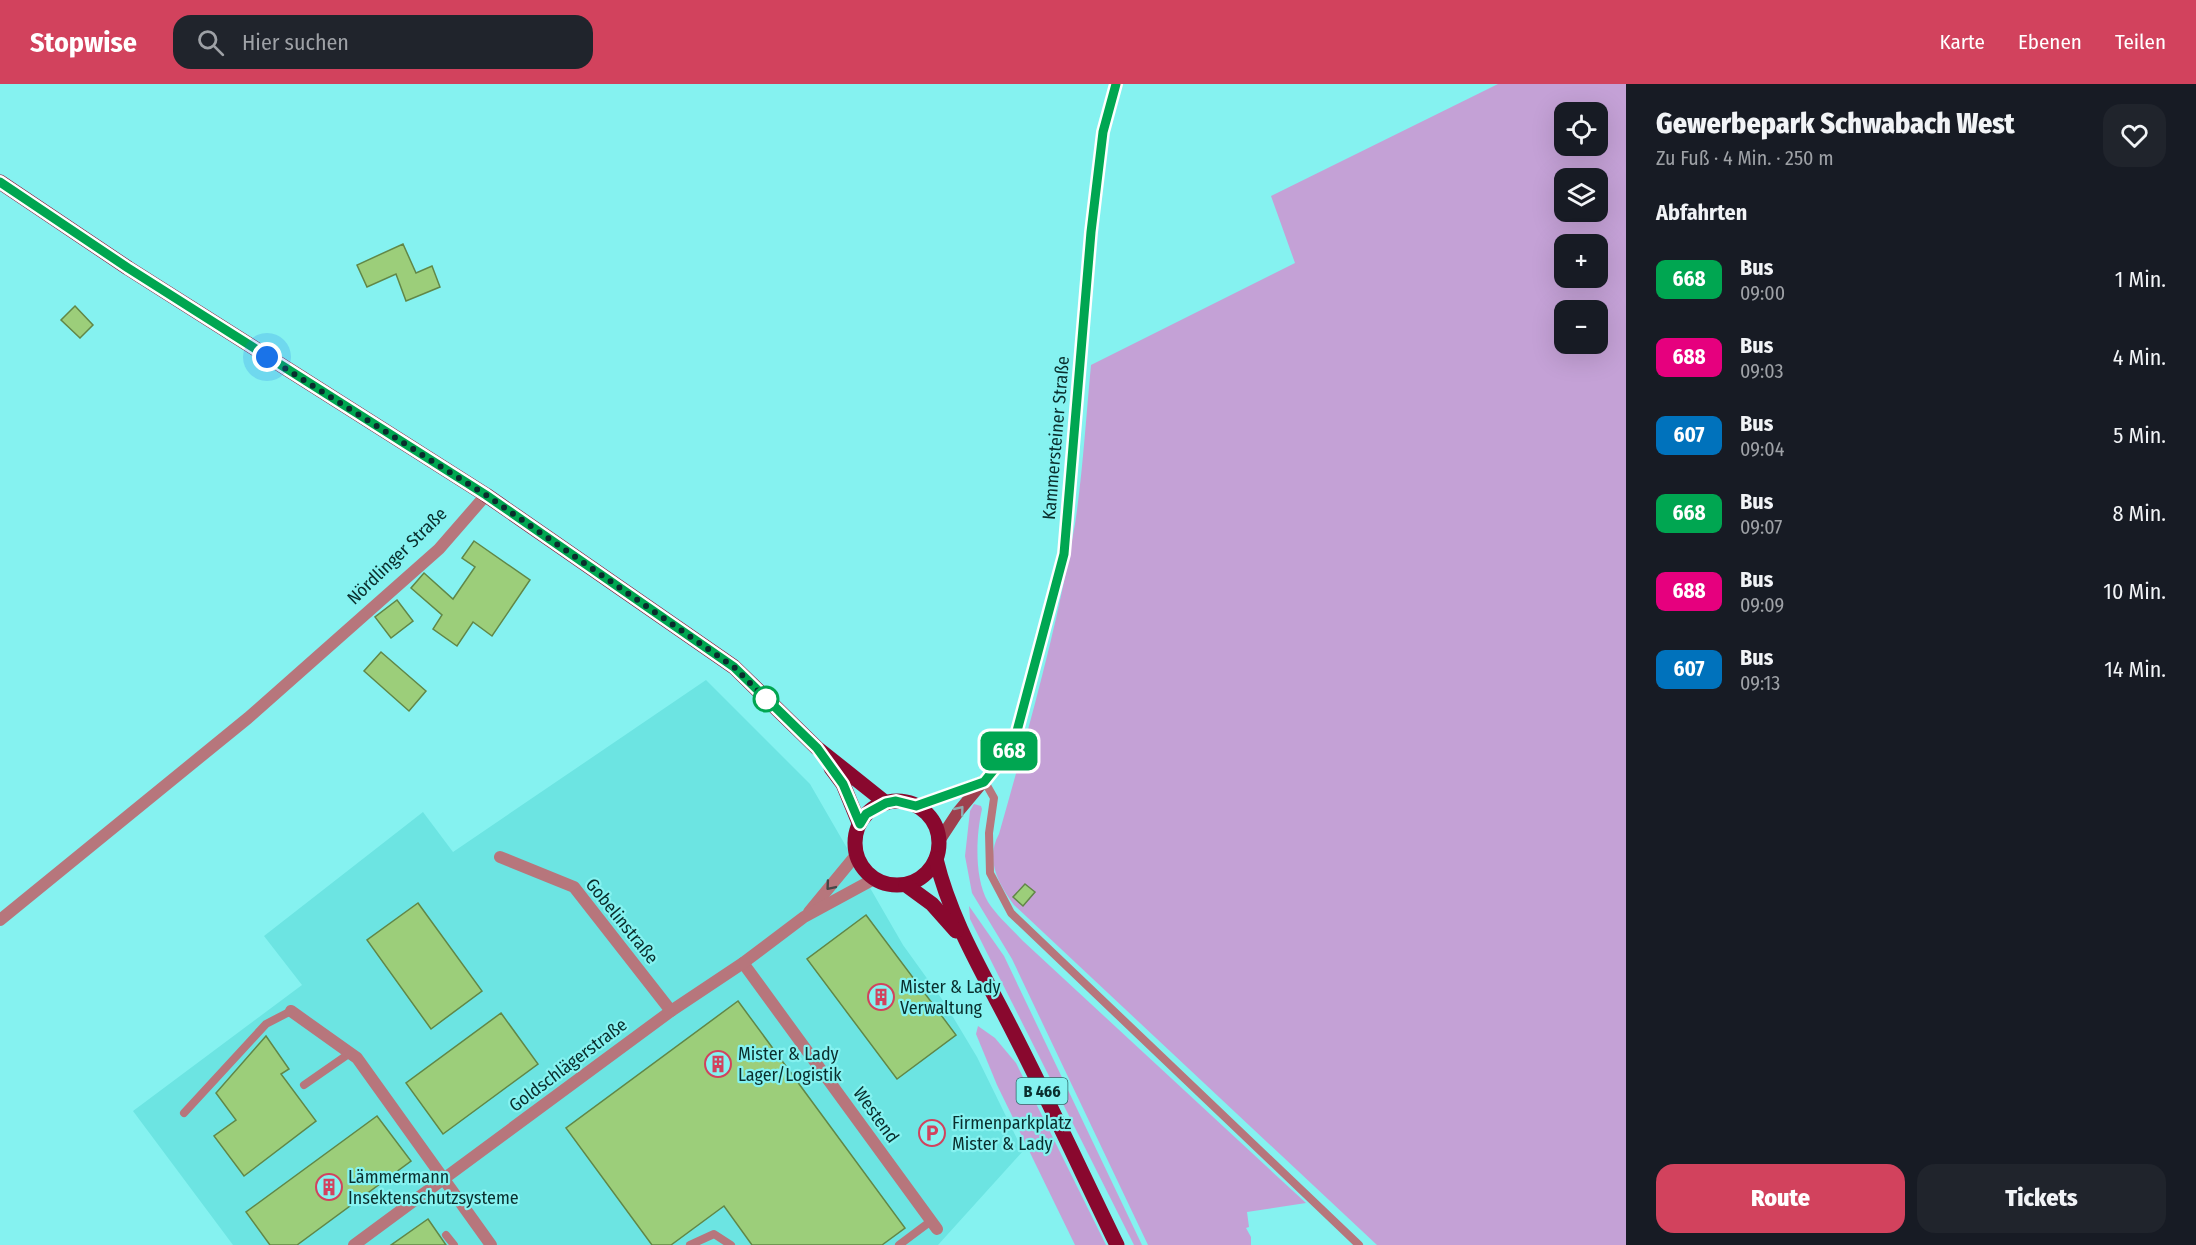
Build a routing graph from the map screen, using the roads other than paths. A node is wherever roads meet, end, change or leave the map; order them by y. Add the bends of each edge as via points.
1 (1116, 84) edge
2 (0, 182) edge
3 (486, 495) junction
4 (817, 748) junction
5 (984, 782) junction
6 (886, 803) junction
7 (916, 806) junction
8 (860, 824) junction
9 (939, 841) junction
10 (856, 855) junction
11 (500, 857) dead end
12 (936, 859) junction
13 (874, 879) junction
14 (906, 885) junction
15 (804, 917) junction
16 (0, 920) edge
17 (964, 939) junction
18 (743, 963) junction
19 (291, 1011) joint
20 (671, 1011) junction
21 (350, 1053) junction
22 (304, 1085) dead end
23 (184, 1113) dead end
24 (445, 1180) junction
25 (934, 1225) joint
26 (446, 1235) dead end
27 (354, 1245) edge
28 (454, 1245) edge
29 (490, 1245) edge
30 (690, 1245) edge
31 (731, 1245) edge
32 (899, 1245) edge
33 (1117, 1245) edge
34 (1359, 1245) edge

1 - 5 street, Kammersteiner Straße via 1103,132 1091,232 1064,554 1013,746
2 - 3 main road
3 - 4 main road via 734,667
3 - 16 street, Nördlinger Straße via 439,549 248,718
4 - 6 main road
4 - 8 main road via 843,784
5 - 7 street
9 -> 5 street, Kammersteiner Straße
5 - 34 lane via 994,798 989,833 990,873 1011,913
6 - 7 main road
6 - 8 main road via 866,814
7 - 9 main road via 932,820
8 - 10 main road
9 - 12 main road
10 - 13 main road
10 -> 15 street, Goldschlägerstraße
11 - 20 street, Gobelinstraße via 574,887
12 - 14 main road via 929,871
12 - 17 main road, B 466
13 - 14 main road via 895,886
13 - 15 street, Goldschlägerstraße
14 - 17 main road, B 466 via 932,904
15 - 18 street, Goldschlägerstraße
17 - 33 main road, B 466
18 - 20 street, Goldschlägerstraße
18 - 25 street, Westend
19 - 21 street
19 - 23 lane via 266,1024
20 - 24 street, Goldschlägerstraße
21 - 22 lane
21 - 24 street
24 - 27 street, Goldschlägerstraße
24 - 29 street
25 - 32 lane
26 - 28 lane
30 - 31 lane via 714,1234

